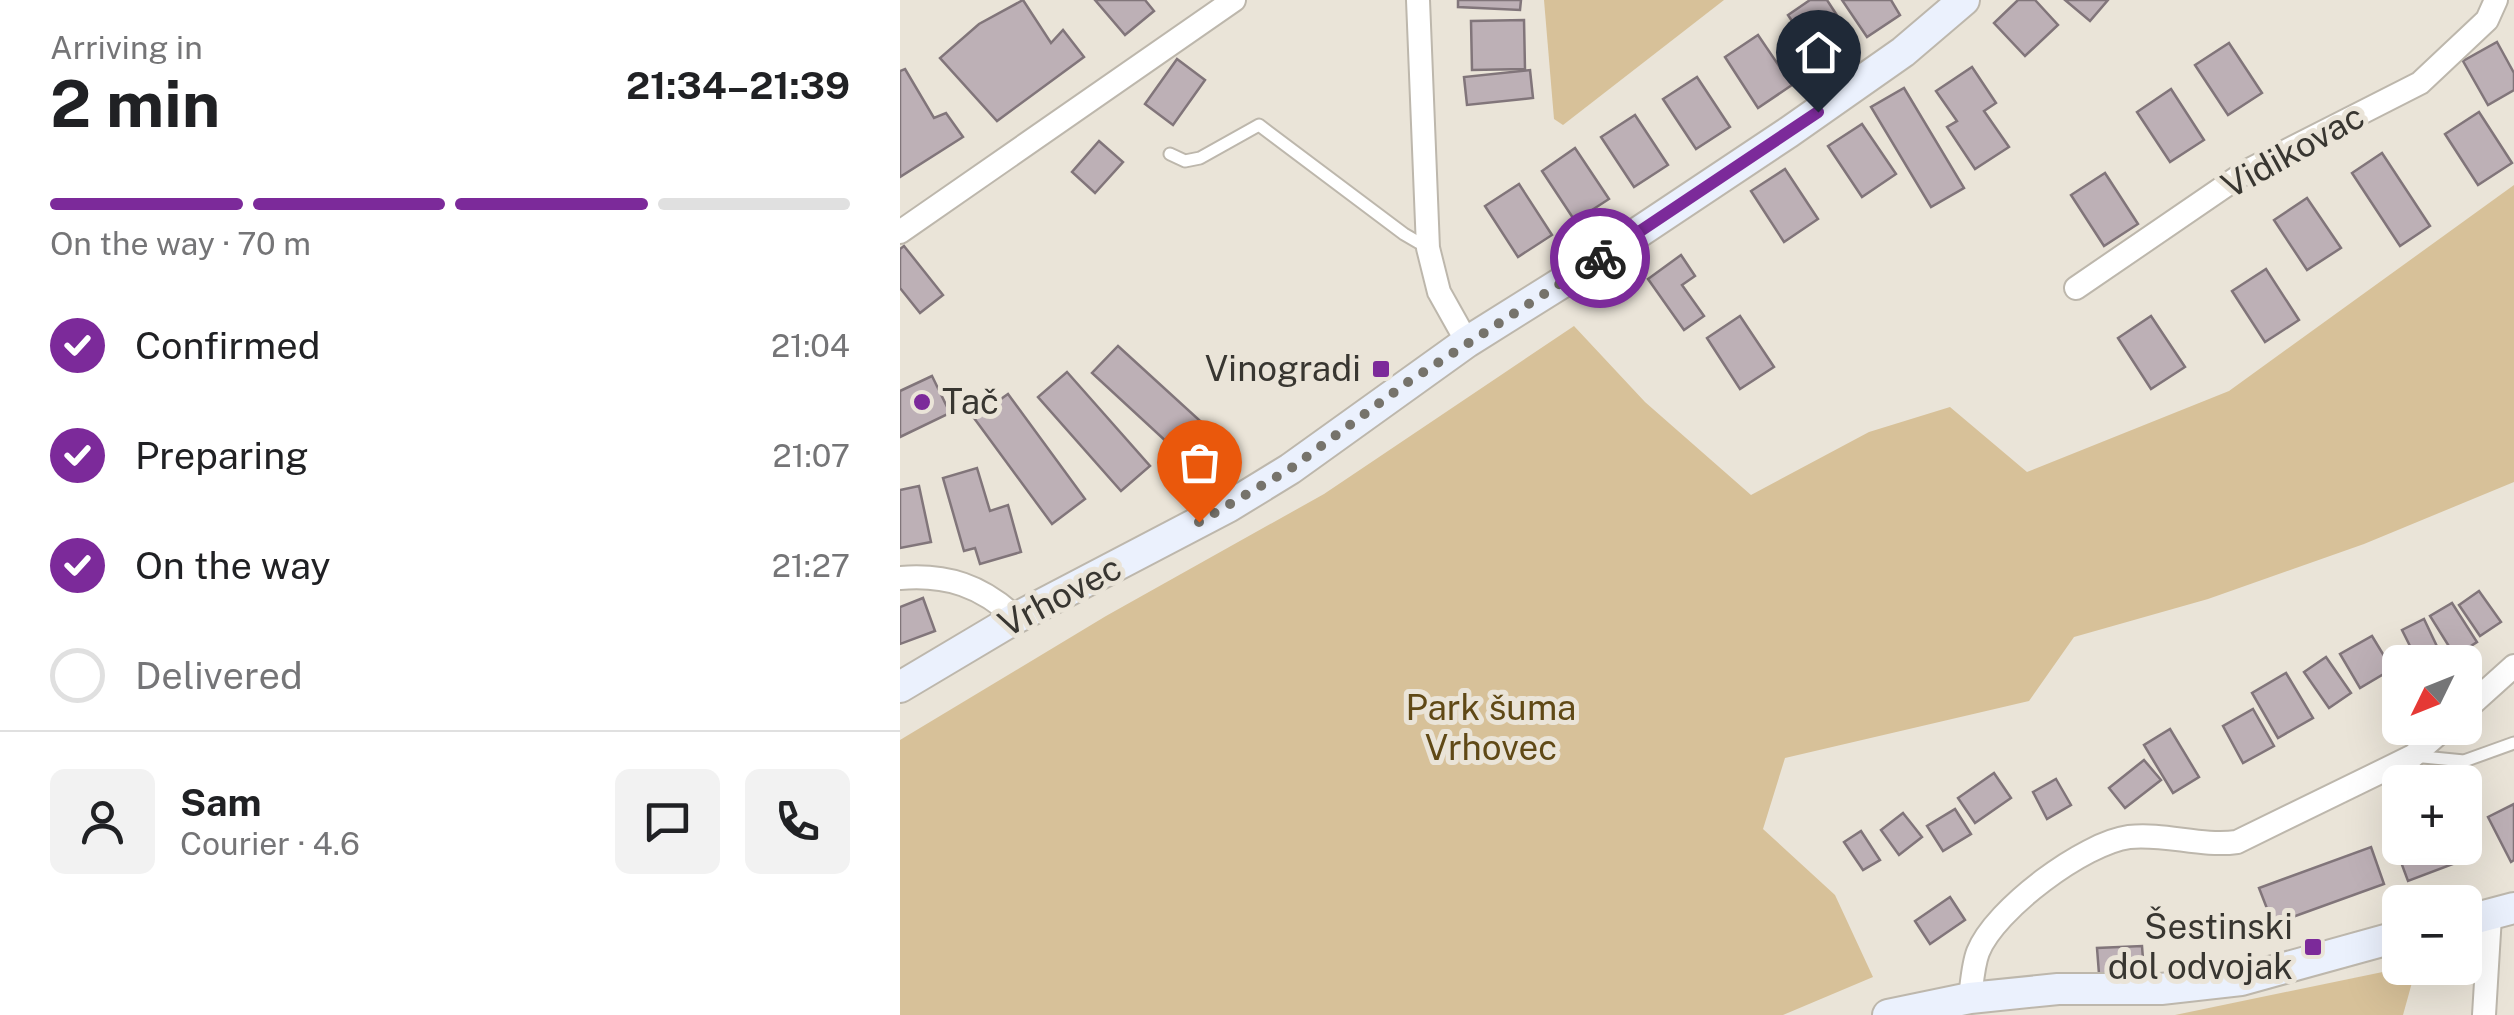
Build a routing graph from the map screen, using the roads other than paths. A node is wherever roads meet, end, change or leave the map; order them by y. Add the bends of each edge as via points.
1 (1234, 0) edge
2 (1418, 0) edge
3 (1964, 0) edge
4 (2496, 0) edge
5 (1170, 154) dead end
6 (900, 232) edge
7 (1428, 248) junction
8 (2076, 288) dead end
9 (1467, 342) junction
10 (900, 578) edge
11 (1016, 618) junction
12 (2514, 666) edge
13 (900, 687) edge
14 (2482, 695) edge
15 (2514, 743) edge
16 (2426, 745) edge
17 (2413, 756) junction
18 (2490, 915) edge
19 (2382, 941) edge
20 (1970, 998) junction
21 (1888, 1015) edge
22 (2484, 1015) edge

1 - 6 street
2 - 7 street
3 - 9 street, Vrhovec via 1789,132
4 - 8 street, Vidikovac via 2487,20 2420,83 2247,172
5 - 7 lane via 1200,158 1259,124
7 - 9 street via 1439,292
9 - 11 street, Vrhovec via 1290,469
10 - 11 street via 951,581 994,596
11 - 13 street, Vrhovec
12 - 14 street
15 - 17 lane via 2464,761
16 - 17 street
17 - 20 street via 2237,842 2128,837 2094,847 2046,876 1989,935 1978,952
18 - 22 street
19 - 20 street via 2241,980
20 - 21 street

